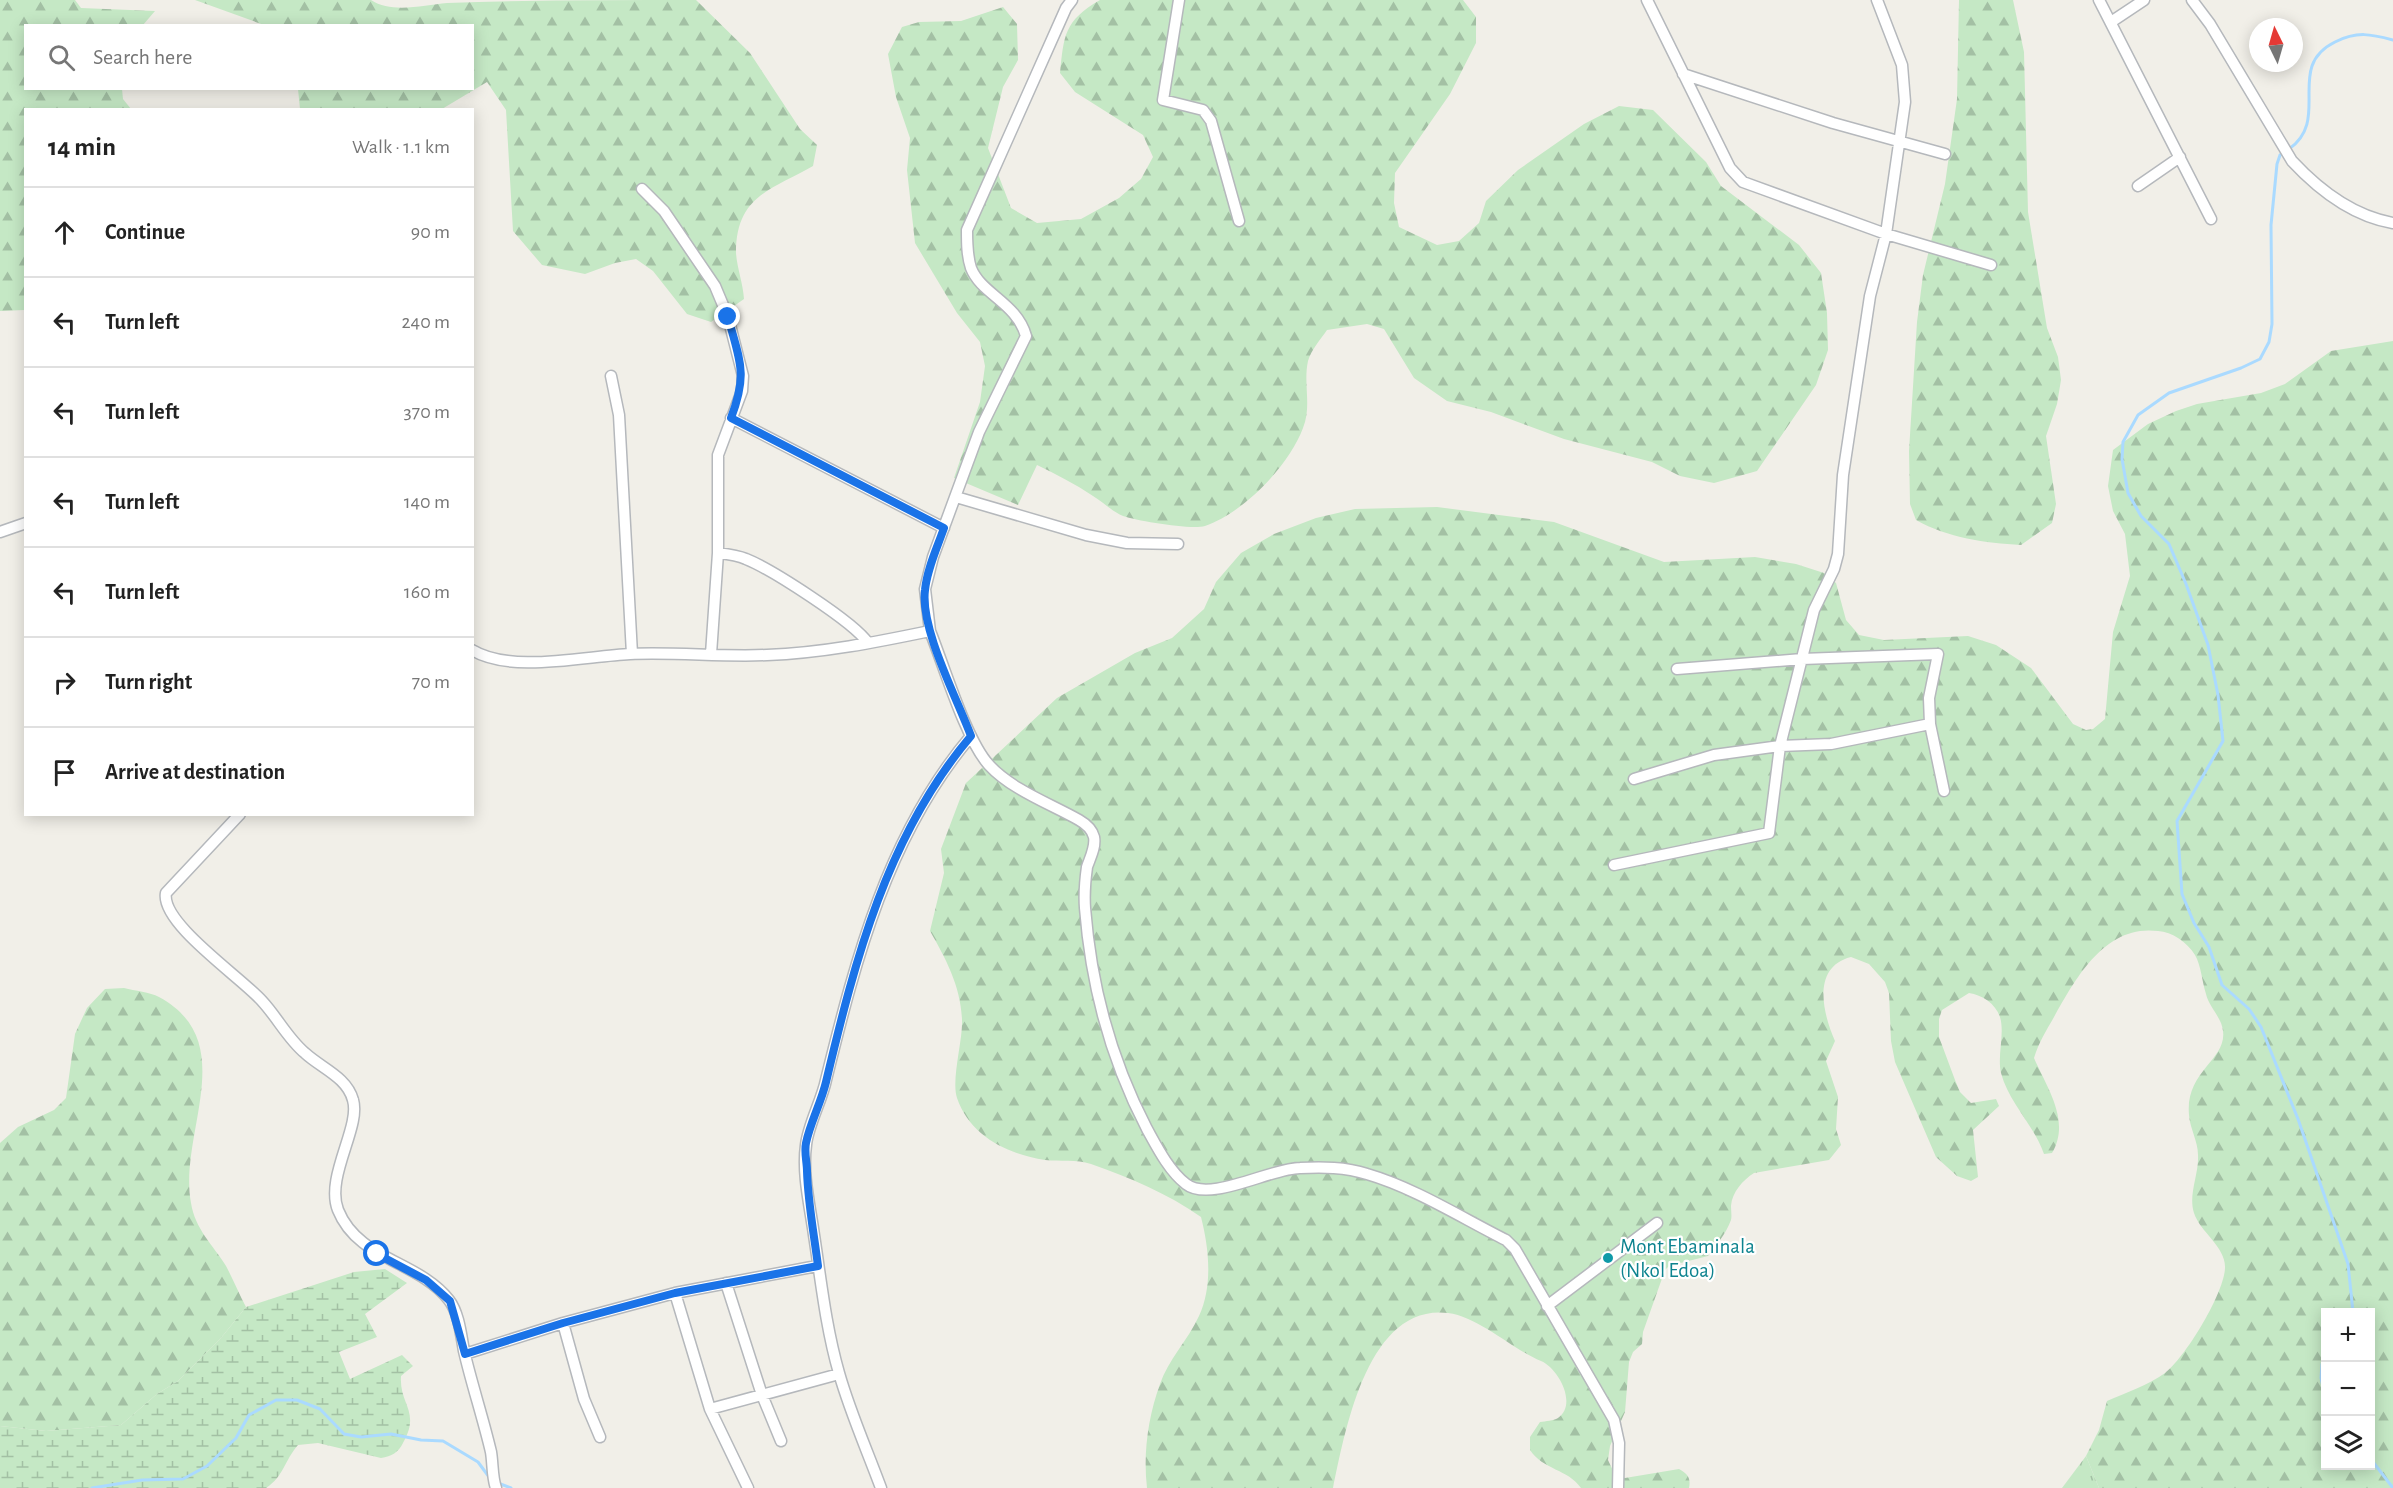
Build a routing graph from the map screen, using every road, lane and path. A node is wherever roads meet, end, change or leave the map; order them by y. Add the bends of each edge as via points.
1 (1072, 0) edge
2 (1179, 0) edge
3 (1647, 0) edge
4 (1877, 0) edge
5 (2099, 0) edge
6 (2144, 0) edge
7 (2192, 0) edge
8 (2111, 22) junction
9 (1683, 74) junction
10 (1900, 143) junction
11 (1945, 154) dead end
12 (2180, 157) junction
13 (2138, 186) dead end
14 (642, 189) dead end
15 (2211, 219) dead end
16 (1239, 221) dead end
17 (2393, 223) edge
18 (1886, 234) junction
19 (1990, 265) dead end
20 (611, 376) dead end
21 (731, 418) junction
22 (956, 497) junction
23 (24, 524) edge
24 (944, 528) junction
25 (0, 532) edge
26 (1178, 544) dead end
27 (718, 552) junction
28 (930, 632) junction
29 (868, 643) junction
30 (474, 651) edge
31 (632, 654) junction
32 (711, 654) junction
33 (1802, 659) junction
34 (1677, 669) dead end
35 (1930, 724) junction
36 (971, 736) junction
37 (1780, 746) junction
38 (1634, 779) dead end
39 (1944, 791) dead end
40 (238, 816) edge
41 (1614, 865) dead end
42 (1657, 1223) dead end
43 (818, 1266) junction
44 (726, 1283) junction
45 (675, 1293) junction
46 (1547, 1306) junction
47 (563, 1323) junction
48 (465, 1354) junction
49 (839, 1374) junction
50 (762, 1395) junction
51 (710, 1409) junction
52 (600, 1437) dead end
53 (781, 1441) dead end
54 (496, 1488) edge
55 (748, 1488) edge
56 (882, 1488) edge
57 (1618, 1488) edge

1 - 22 street via 967,230 972,270 1015,313 1026,336 979,432
2 - 16 street via 1163,100 1203,110 1211,121
3 - 9 street
4 - 10 street via 1905,82
5 - 8 street
6 - 8 street
7 - 17 street via 2292,160 2309,180 2358,214
8 - 12 street
9 - 10 street
9 - 18 street via 1730,168 1743,182
10 - 11 street
10 - 18 street
12 - 13 street
12 - 15 street
14 - 21 street via 664,211 701,263 728,317 743,376
18 - 19 street
18 - 33 street via 1868,307 1843,475 1838,554 1814,610
20 - 31 street via 620,415
21 - 24 street
21 - 27 street via 718,455
22 - 24 street
22 - 26 street via 1086,536 1127,543
23 - 25 street
24 - 28 street via 925,589
27 - 29 street via 743,557 773,572 855,628
27 - 32 street
28 - 29 street
28 - 36 street
29 - 32 street via 768,655
30 - 31 street via 484,657 548,661
31 - 32 street
33 - 34 street
33 - 35 street via 1938,654 1929,698
33 - 37 street
35 - 37 street via 1831,744
35 - 39 street
36 - 43 street via 949,762 916,816 891,867 858,953 821,1102 806,1144 808,1201
36 - 46 street via 990,766 1089,827 1094,837 1084,893 1087,936 1110,1044 1133,1102 1160,1152 1187,1185 1200,1190 1297,1167 1338,1168 1368,1174 1506,1240
37 - 38 street via 1713,754
37 - 41 street via 1769,833
40 - 48 street via 166,893 168,911 262,1000 304,1053 348,1088 355,1108 335,1187 338,1212 360,1241 426,1280 450,1301
42 - 46 street
43 - 44 street
43 - 49 street
44 - 45 street
44 - 50 street
45 - 47 street
45 - 51 street
46 - 57 street via 1614,1420 1619,1443
47 - 48 street
47 - 52 street via 584,1399
48 - 54 street
49 - 50 street
49 - 56 street
50 - 51 street
50 - 53 street
51 - 55 street

